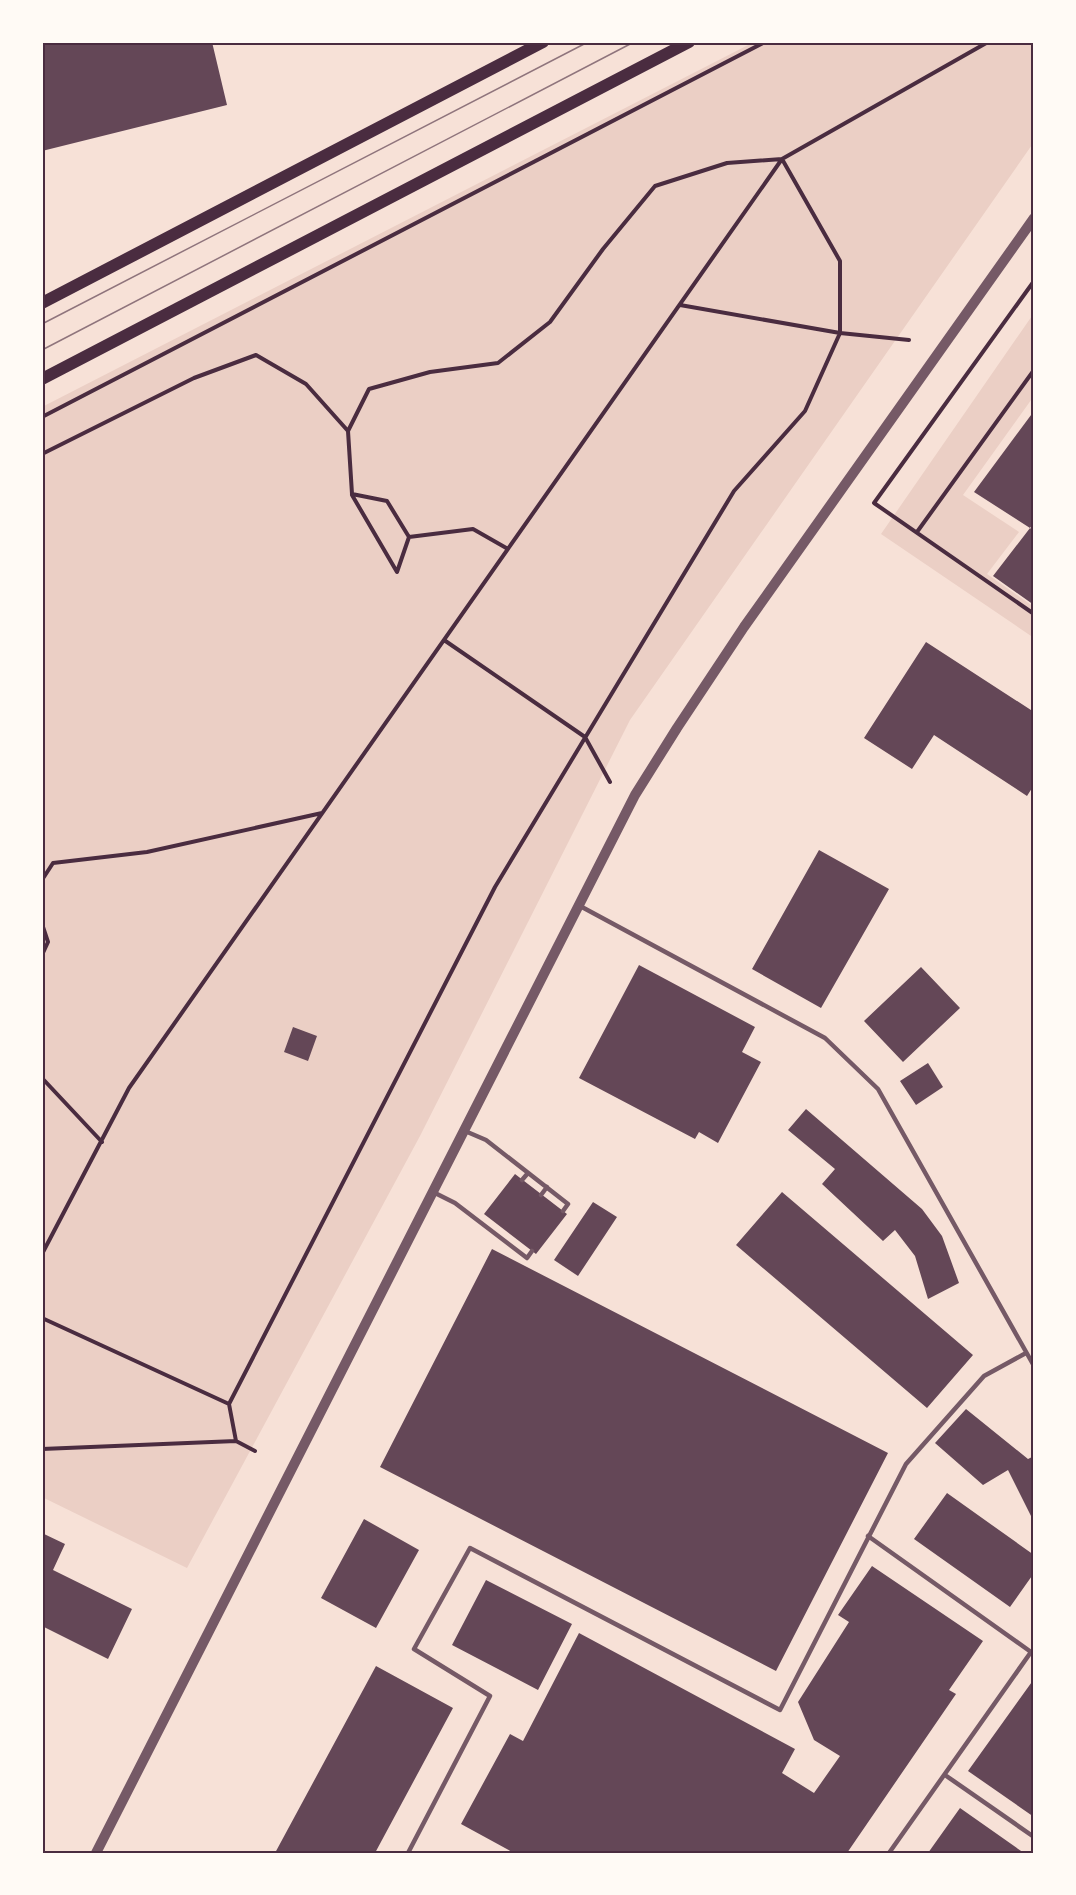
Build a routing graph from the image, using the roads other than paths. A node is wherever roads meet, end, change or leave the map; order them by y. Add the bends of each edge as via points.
1 (543, 42) edge
2 (689, 42) edge
3 (1034, 218) edge
4 (42, 303) edge
5 (42, 380) edge
6 (578, 905) junction
7 (463, 1130) junction
8 (528, 1173) junction
9 (522, 1180) dead end
10 (547, 1187) junction
11 (433, 1192) junction
12 (541, 1195) dead end
13 (563, 1211) dead end
14 (491, 1220) dead end
15 (486, 1227) junction
16 (510, 1235) dead end
17 (505, 1241) junction
18 (532, 1251) dead end
19 (1026, 1353) junction
20 (1034, 1366) edge
21 (868, 1536) junction
22 (945, 1775) junction
23 (1034, 1837) edge
24 (96, 1853) edge
25 (408, 1853) edge
26 (889, 1853) edge

1 - 4 main road
2 - 5 main road
3 - 6 street via 744,627 635,795
6 - 7 street
6 - 19 lane via 825,1038 878,1089
7 - 8 lane via 486,1140
7 - 11 street
8 - 9 lane
8 - 10 lane
10 - 12 lane
10 - 13 lane via 568,1204
11 - 15 lane
11 - 24 street
14 - 15 lane
15 - 17 lane
16 - 17 lane
17 - 18 lane via 527,1258
19 - 20 lane
19 - 21 lane via 984,1376 906,1464
21 - 22 lane via 1031,1652
21 - 25 lane via 780,1710 470,1548 414,1649 490,1695
22 - 23 lane
22 - 26 lane

